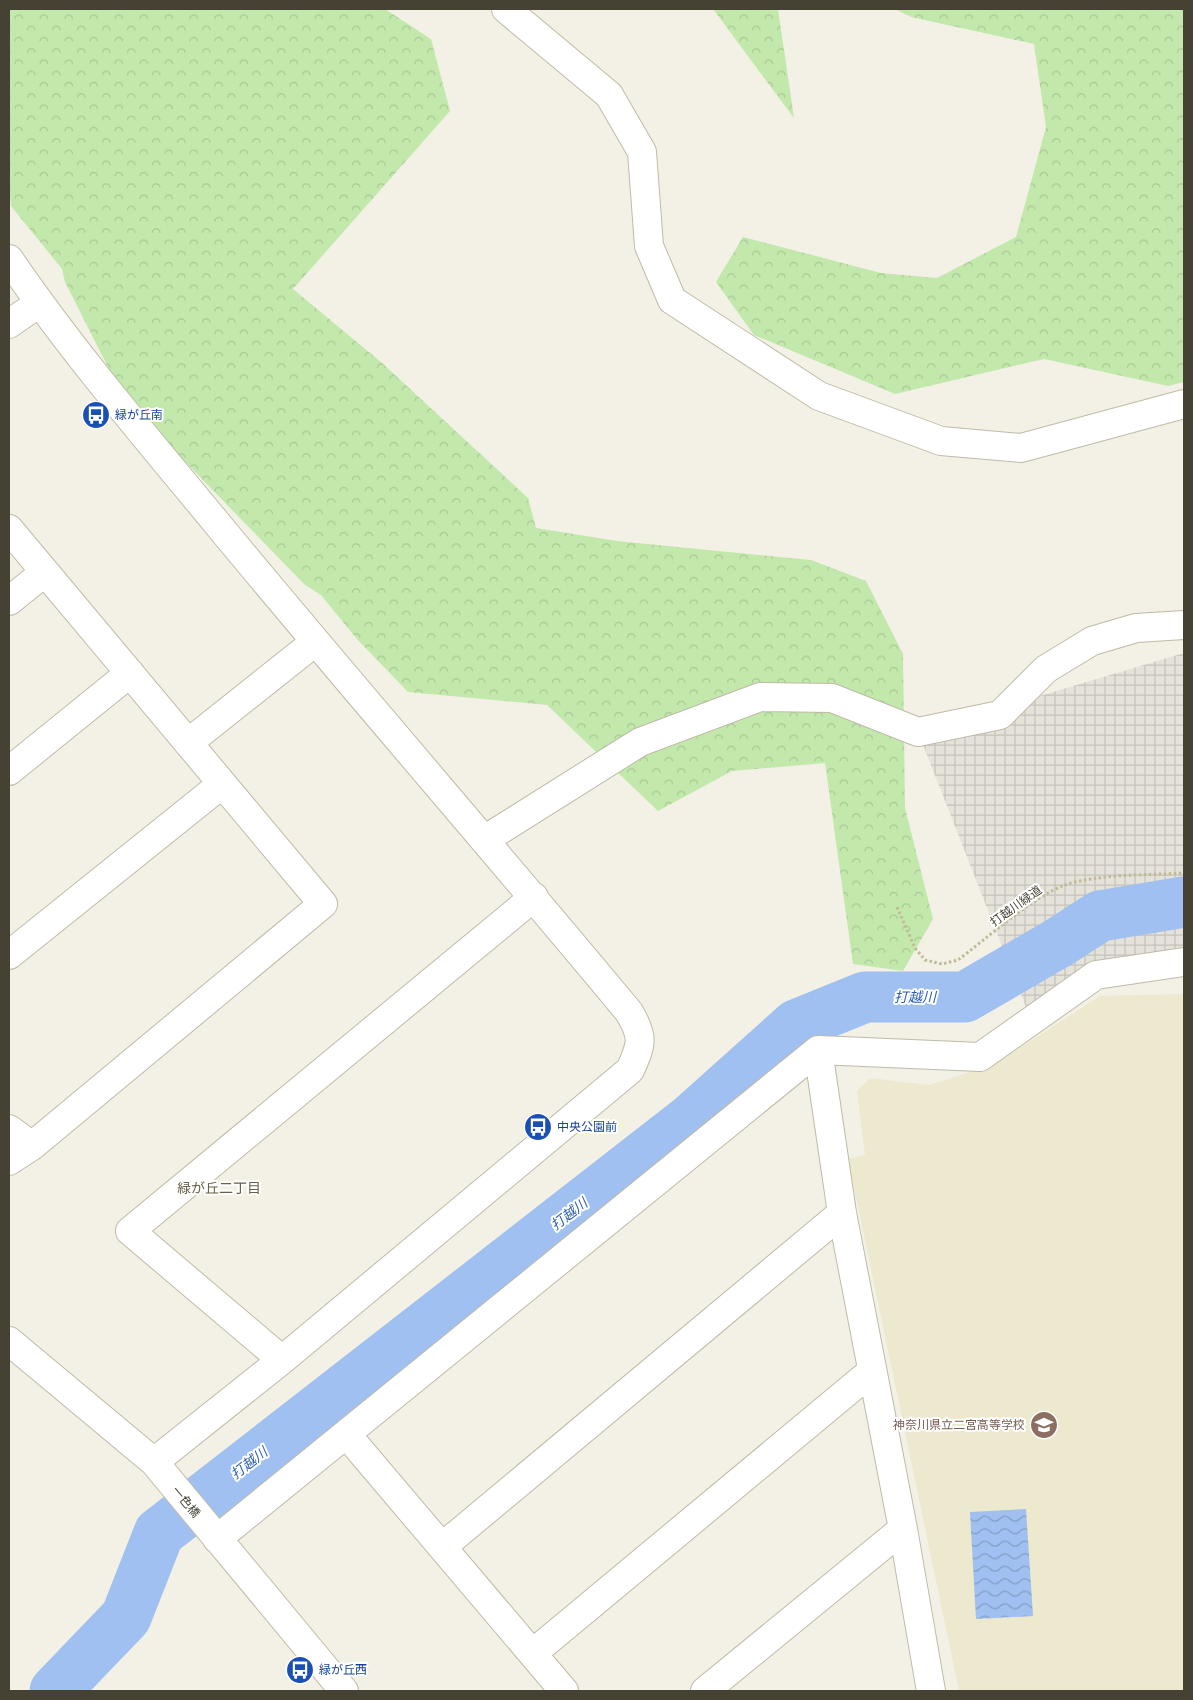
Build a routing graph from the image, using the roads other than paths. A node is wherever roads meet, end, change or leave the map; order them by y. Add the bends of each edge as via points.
1 (506, 9) edge
2 (9, 259) edge
3 (39, 303) junction
4 (9, 324) edge
5 (1184, 404) edge
6 (9, 529) edge
7 (45, 572) junction
8 (9, 601) edge
9 (1184, 625) edge
10 (315, 642) junction
11 (130, 673) junction
12 (188, 743) junction
13 (9, 771) edge
14 (222, 784) junction
15 (484, 840) junction
16 (534, 897) junction
17 (9, 955) edge
18 (1184, 962) edge
19 (818, 1050) junction
20 (9, 1130) edge
21 (32, 1146) junction
22 (9, 1161) edge
23 (842, 1212) junction
24 (9, 1341) edge
25 (282, 1360) junction
26 (872, 1371) junction
27 (347, 1435) junction
28 (160, 1470) junction
29 (903, 1529) junction
30 (212, 1532) junction
31 (442, 1547) junction
32 (532, 1653) junction
33 (344, 1691) edge
34 (564, 1691) edge
35 (705, 1691) edge
36 (931, 1691) edge

1 - 5 street via 609,95 638,144 642,152 649,246 672,300 819,396 942,441 1021,448
2 - 3 street
3 - 4 street
3 - 10 street
6 - 7 street
7 - 8 street
7 - 11 street
9 - 15 street via 1136,628 1092,641 1046,669 1000,715 918,732 832,698 760,698 640,742
10 - 12 street
10 - 15 street
11 - 12 street
11 - 13 street
12 - 14 street
14 - 17 street
14 - 21 street via 323,904
15 - 16 street
16 - 25 street via 640,1029 641,1048 630,1070
16 - 25 street via 130,1231
18 - 19 street via 1096,975 980,1057
19 - 23 street
19 - 27 street
20 - 21 street
21 - 22 street
23 - 26 street
23 - 31 street
24 - 28 street, 一色橋
25 - 28 street
26 - 29 street
26 - 32 street
27 - 30 street
27 - 31 street
28 - 30 street, 一色橋
29 - 35 street
29 - 36 street
30 - 33 street, 一色橋
31 - 32 street
32 - 34 street

